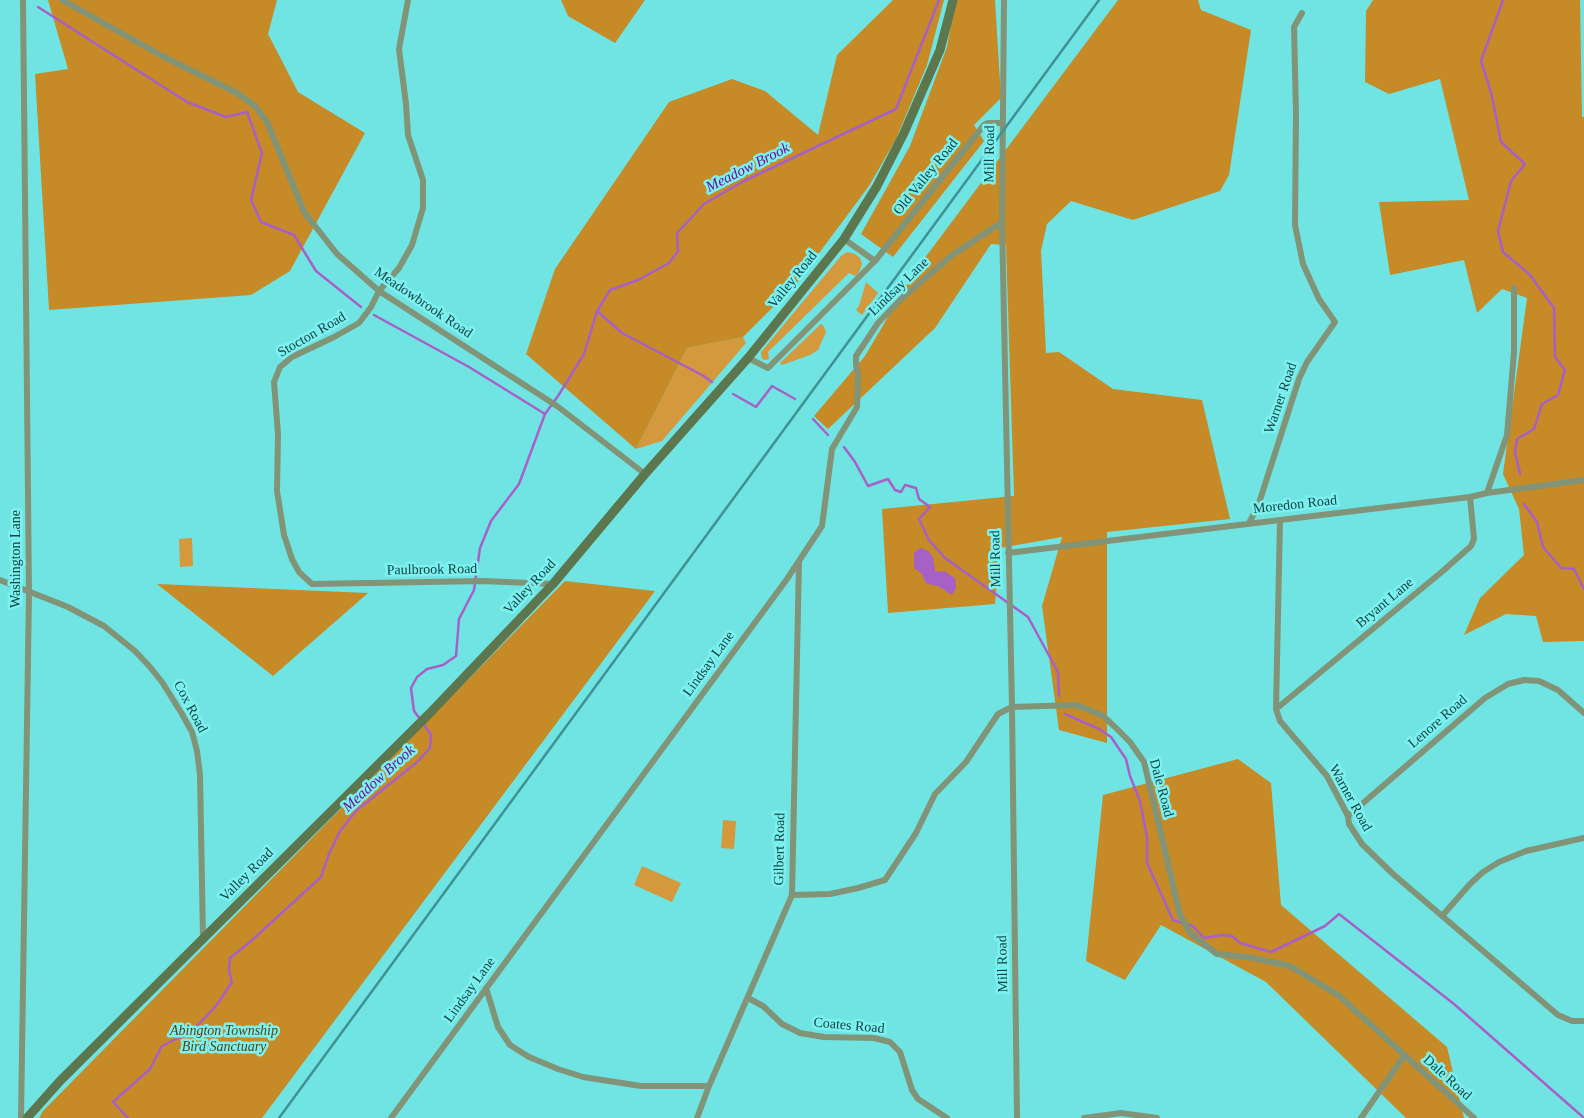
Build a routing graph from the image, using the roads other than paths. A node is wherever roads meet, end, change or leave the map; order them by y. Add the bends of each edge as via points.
1 (23, 0) edge
2 (62, 0) edge
3 (408, 0) edge
4 (953, 0) edge
5 (1004, 0) edge
6 (1302, 13) dead end
7 (1003, 123) junction
8 (1002, 222) junction
9 (844, 239) junction
10 (875, 261) junction
11 (1514, 288) dead end
12 (378, 291) junction
13 (748, 358) junction
14 (645, 474) junction
15 (1584, 480) edge
16 (1487, 493) junction
17 (1470, 497) junction
18 (1280, 520) junction
19 (1249, 523) junction
20 (1008, 553) junction
21 (799, 562) junction
22 (0, 580) edge
23 (312, 584) joint
24 (553, 584) junction
25 (29, 592) junction
26 (1012, 707) junction
27 (1276, 709) junction
28 (1584, 713) edge
29 (1348, 816) junction
30 (1584, 838) edge
31 (792, 895) junction
32 (1442, 916) junction
33 (203, 938) junction
34 (486, 988) junction
35 (748, 998) junction
36 (1584, 1021) edge
37 (1404, 1056) junction
38 (709, 1086) junction
39 (21, 1118) edge
40 (27, 1118) edge
41 (391, 1118) edge
42 (697, 1118) edge
43 (947, 1118) edge
44 (1017, 1118) edge
45 (1084, 1118) edge
46 (1157, 1118) edge
47 (1362, 1118) edge
48 (1474, 1118) edge

1 - 25 street, Washington Lane
2 - 12 street, Meadowbrook Road via 237,93 255,106 267,122 304,212 337,254
3 - 12 street, Stocton Road via 398,49 408,136 423,180 422,208 412,244 399,268
4 - 9 main road, Valley Road via 940,50 904,133
5 - 7 street, Mill Road
6 - 19 street, Warner Road via 1294,26 1295,225 1303,264 1319,299 1335,322 1299,379 1258,506
7 - 8 street, Mill Road
7 - 10 street, Old Valley Road via 988,123 981,128
8 - 20 street, Mill Road
8 - 21 street, Lindsay Lane via 951,256 901,299 878,323 856,356 857,407 832,449 822,526
9 - 10 street
9 - 13 main road, Valley Road
10 - 13 street, Old Valley Road via 768,368
11 - 16 street via 1514,352 1507,435
12 - 14 street, Meadowbrook Road via 557,406
12 - 23 street, Stocton Road via 359,322 292,357 280,367 274,382 278,434 277,491 284,535 299,572
13 - 14 main road, Valley Road
14 - 24 main road, Valley Road
15 - 16 street, Moredon Road
16 - 17 street, Moredon Road
17 - 18 street, Moredon Road
17 - 27 street, Bryant Lane via 1474,539 1471,546
18 - 19 street, Moredon Road
18 - 27 street
19 - 20 street, Moredon Road
20 - 26 street, Mill Road
21 - 31 street, Gilbert Road
21 - 34 street, Lindsay Lane
22 - 25 street, Cox Road
23 - 24 street, Paulbrook Road via 483,581
24 - 33 main road, Valley Road via 429,714
25 - 33 street, Cox Road via 85,615 122,640 162,682 192,732 200,775
25 - 39 street, Washington Lane
26 - 31 street via 998,714 966,762 935,794 916,833 885,880 830,894
26 - 37 street, Dale Road via 1076,705 1102,716 1130,742 1144,762 1180,915 1191,934 1217,954 1290,966 1338,995
26 - 44 street, Mill Road
27 - 29 street, Warner Road via 1280,721 1327,776
28 - 29 street, Lenore Road via 1558,690 1539,681 1508,684 1485,698
29 - 32 street, Warner Road via 1349,824 1362,844
30 - 32 street via 1526,851 1499,862 1470,884
31 - 35 street, Gilbert Road
32 - 36 street, Warner Road via 1558,1015 1572,1021
33 - 40 main road, Valley Road
34 - 38 street via 498,1027 510,1044 529,1057 583,1076 641,1086
34 - 41 street, Lindsay Lane
35 - 38 street, Gilbert Road
35 - 43 street, Coates Road via 782,1024 800,1033 824,1037 861,1036 890,1042 900,1052 918,1099
37 - 47 street
37 - 48 street, Dale Road
38 - 42 street, Gilbert Road
45 - 46 street via 1120,1114

